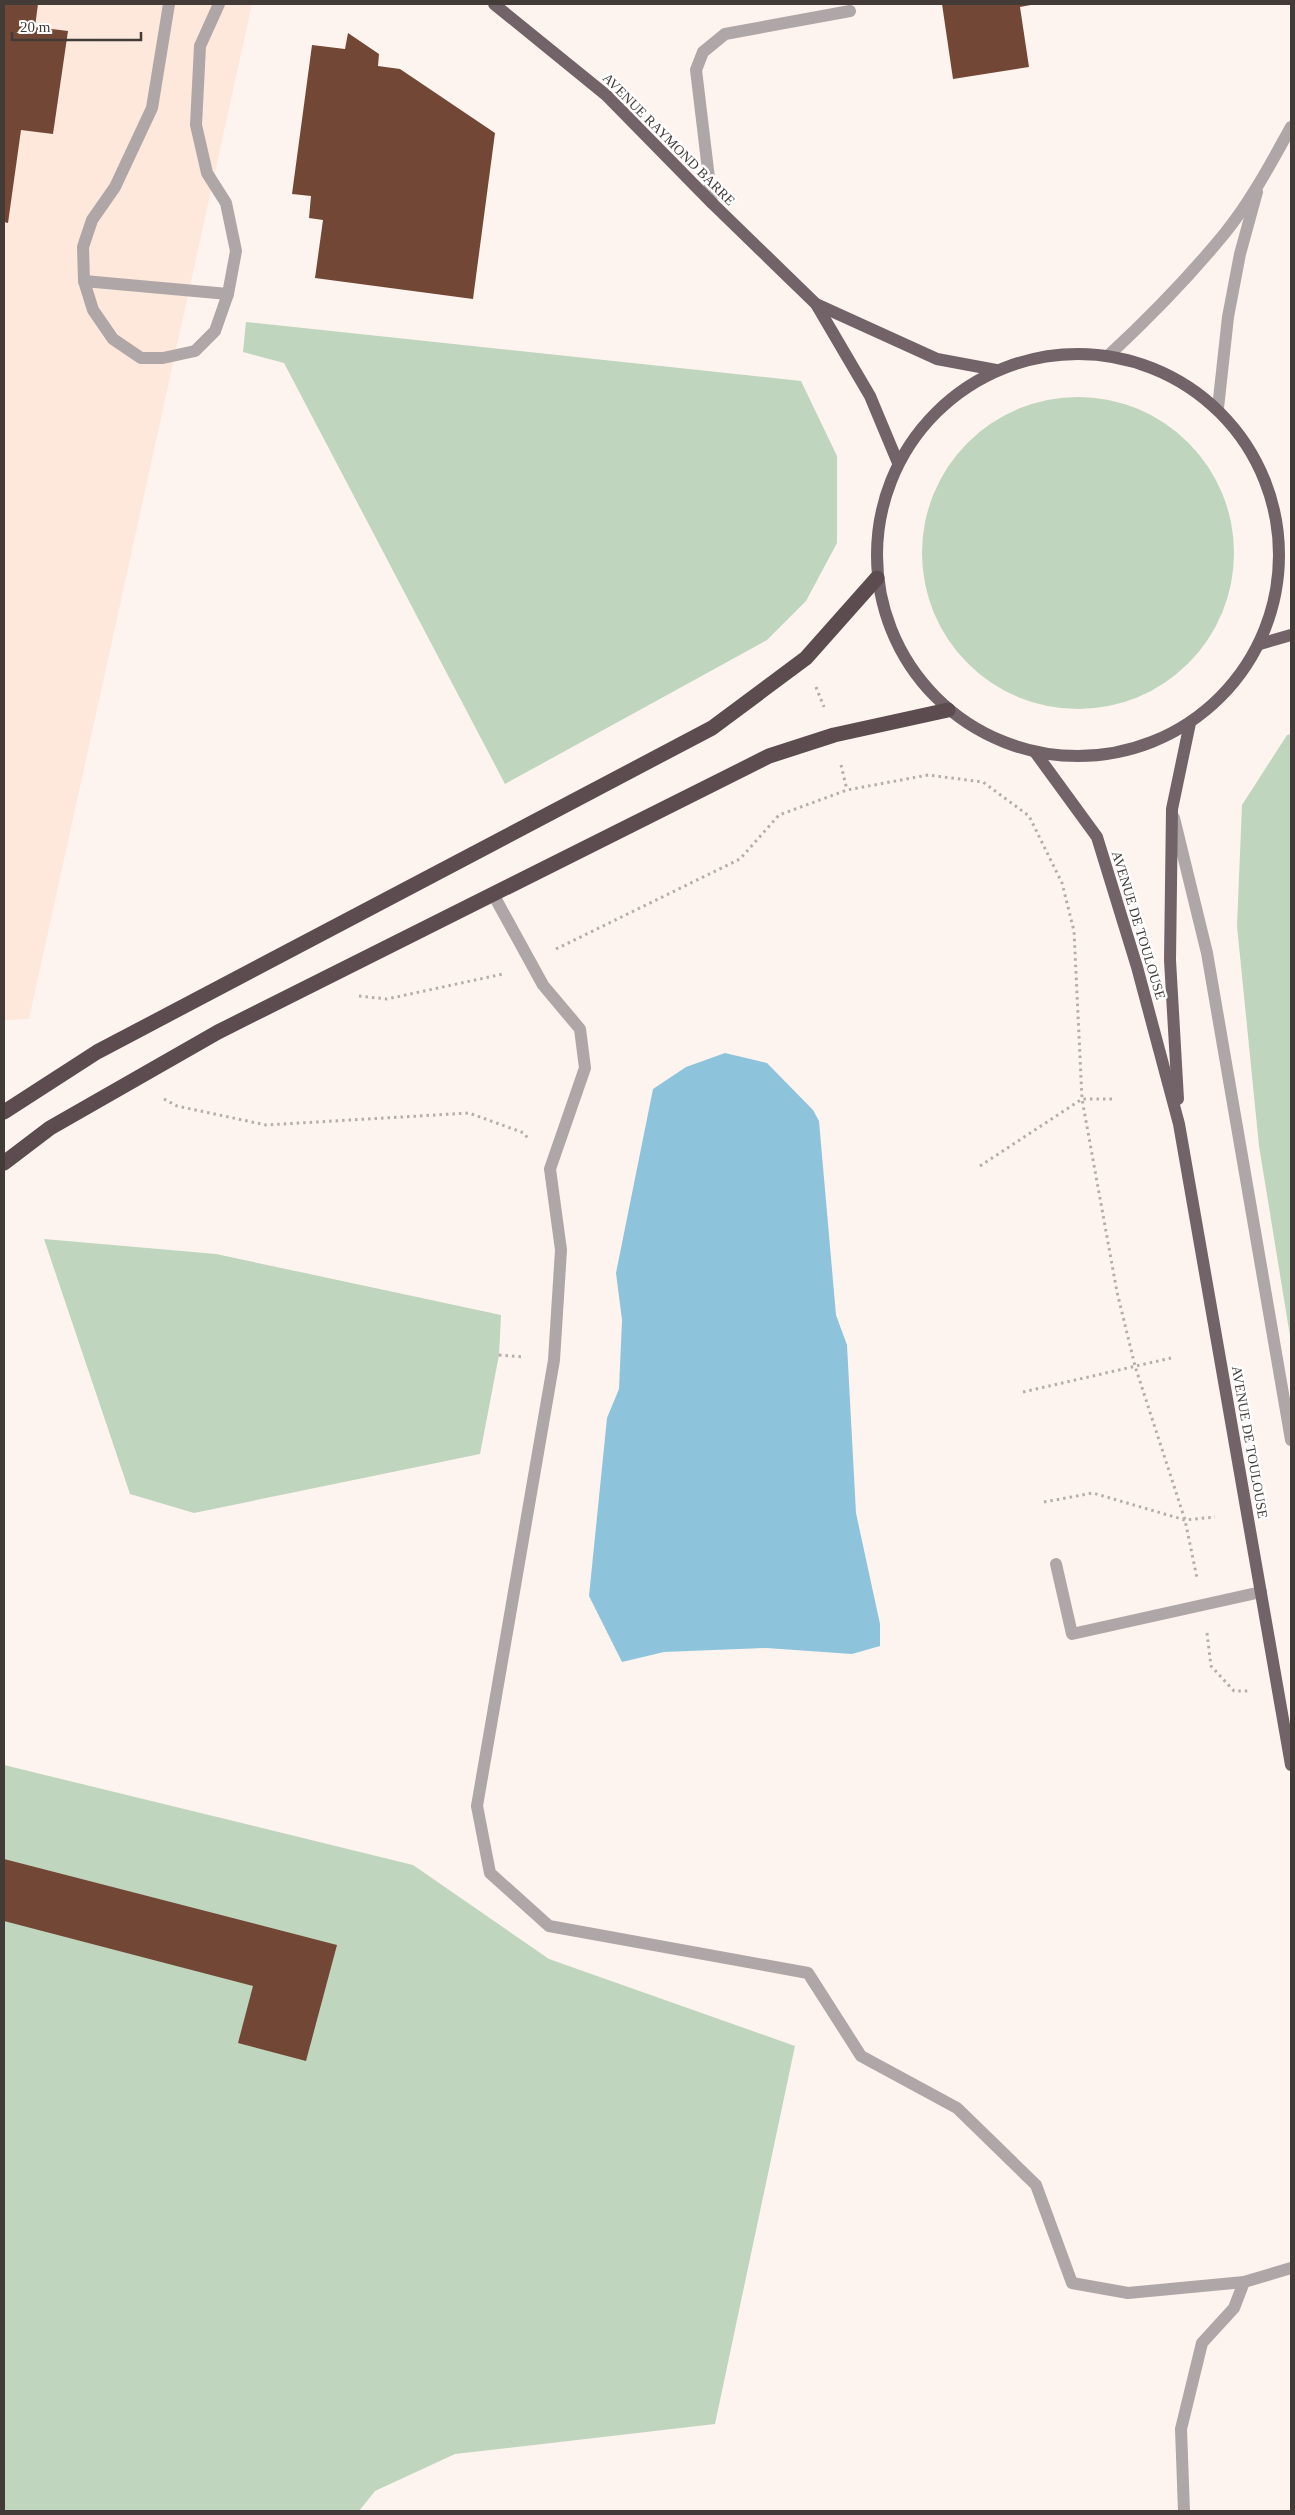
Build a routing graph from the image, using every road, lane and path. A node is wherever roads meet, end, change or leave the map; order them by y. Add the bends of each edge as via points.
1 (169, 4) edge
2 (220, 4) edge
3 (494, 4) edge
4 (850, 11) dead end
5 (1291, 127) edge
6 (1260, 182) junction
7 (712, 203) junction
8 (84, 281) junction
9 (228, 294) junction
10 (816, 304) junction
11 (1109, 355) junction
12 (996, 370) junction
13 (1218, 408) junction
14 (898, 463) junction
15 (1279, 527) junction
16 (1291, 534) edge
17 (877, 578) junction
18 (1291, 635) edge
19 (1260, 644) junction
20 (948, 710) junction
21 (1190, 723) junction
22 (1035, 752) junction
23 (1172, 809) junction
24 (493, 894) junction
25 (530, 962) junction
26 (302, 990) junction
27 (130, 1082) junction
28 (1082, 1099) junction
29 (1112, 1100) dead end
30 (4, 1112) edge
31 (1179, 1124) junction
32 (4, 1163) edge
33 (980, 1166) dead end
34 (550, 1169) junction
35 (1171, 1358) dead end
36 (1135, 1366) junction
37 (1023, 1392) dead end
38 (1291, 1440) edge
39 (1044, 1502) dead end
40 (1215, 1517) dead end
41 (1185, 1520) junction
42 (1056, 1564) dead end
43 (1261, 1592) junction
44 (1203, 1606) junction
45 (1278, 1689) junction
46 (1291, 1765) edge
47 (1291, 2268) edge
48 (1244, 2282) junction
49 (1184, 2511) edge

1 - 8 street via 152,108 115,187 92,220 83,247
2 - 9 street via 200,46 196,125 207,173 226,203 236,251
3 - 7 main road, AVENUE RAYMOND BARRE via 606,95
4 - 7 street via 725,34 703,52 696,70
5 - 6 street
6 - 11 street via 1225,233 1152,314
6 - 13 street via 1240,254
7 - 10 main road, AVENUE RAYMOND BARRE
8 - 9 street
8 - 9 street via 93,310 113,339 141,358 162,358 195,351 215,332
10 - 12 main road, AVENUE RAYMOND BARRE via 937,359
10 - 14 main road, AVENUE RAYMOND BARRE via 870,396
11 - 12 main road via 1052,354
11 - 13 main road via 1148,364 1186,383
12 - 14 main road via 939,408
13 - 15 main road via 1260,462
14 - 17 main road via 883,500 876,539
15 - 16 main road
15 - 19 main road via 1281,567 1274,606
17 - 20 main road via 885,616 899,651 921,683
17 - 30 highway via 806,658 712,728 97,1052
18 - 19 main road
19 - 21 main road via 1230,688
20 - 22 main road via 1004,743
20 - 24 highway via 834,735 769,756
21 - 22 main road via 1141,746 1097,755
21 - 23 main road, AVENUE DE TOULOUSE
22 - 31 main road, AVENUE DE TOULOUSE via 1097,837 1137,967
23 - 31 main road, AVENUE DE TOULOUSE via 1170,960
23 - 38 street via 1207,953
24 - 25 street
24 - 26 highway
25 - 26 path via 506,973 387,999
25 - 28 path via 740,859 779,815 847,790 928,776 983,782 1028,816 1062,883 1074,931
25 - 34 street via 543,985 580,1029 585,1068
26 - 27 highway via 218,1032
27 - 32 highway via 50,1128
27 - 34 path via 178,1106 266,1125 469,1113 524,1133
28 - 29 path
28 - 33 path
28 - 36 path via 1117,1292
31 - 43 main road, AVENUE DE TOULOUSE
34 - 48 street via 561,1250 554,1360 477,1806 490,1873 549,1926 808,1973 861,2056 957,2108 1036,2184 1072,2284 1128,2293
35 - 36 path
36 - 37 path
36 - 41 path
39 - 41 path via 1093,1493
40 - 41 path
41 - 44 path
42 - 44 street via 1072,1634
43 - 44 street
43 - 45 main road, AVENUE DE TOULOUSE
44 - 45 path via 1211,1666 1234,1692
45 - 46 main road, AVENUE DE TOULOUSE
47 - 48 street
48 - 49 street via 1234,2308 1202,2343 1181,2429

